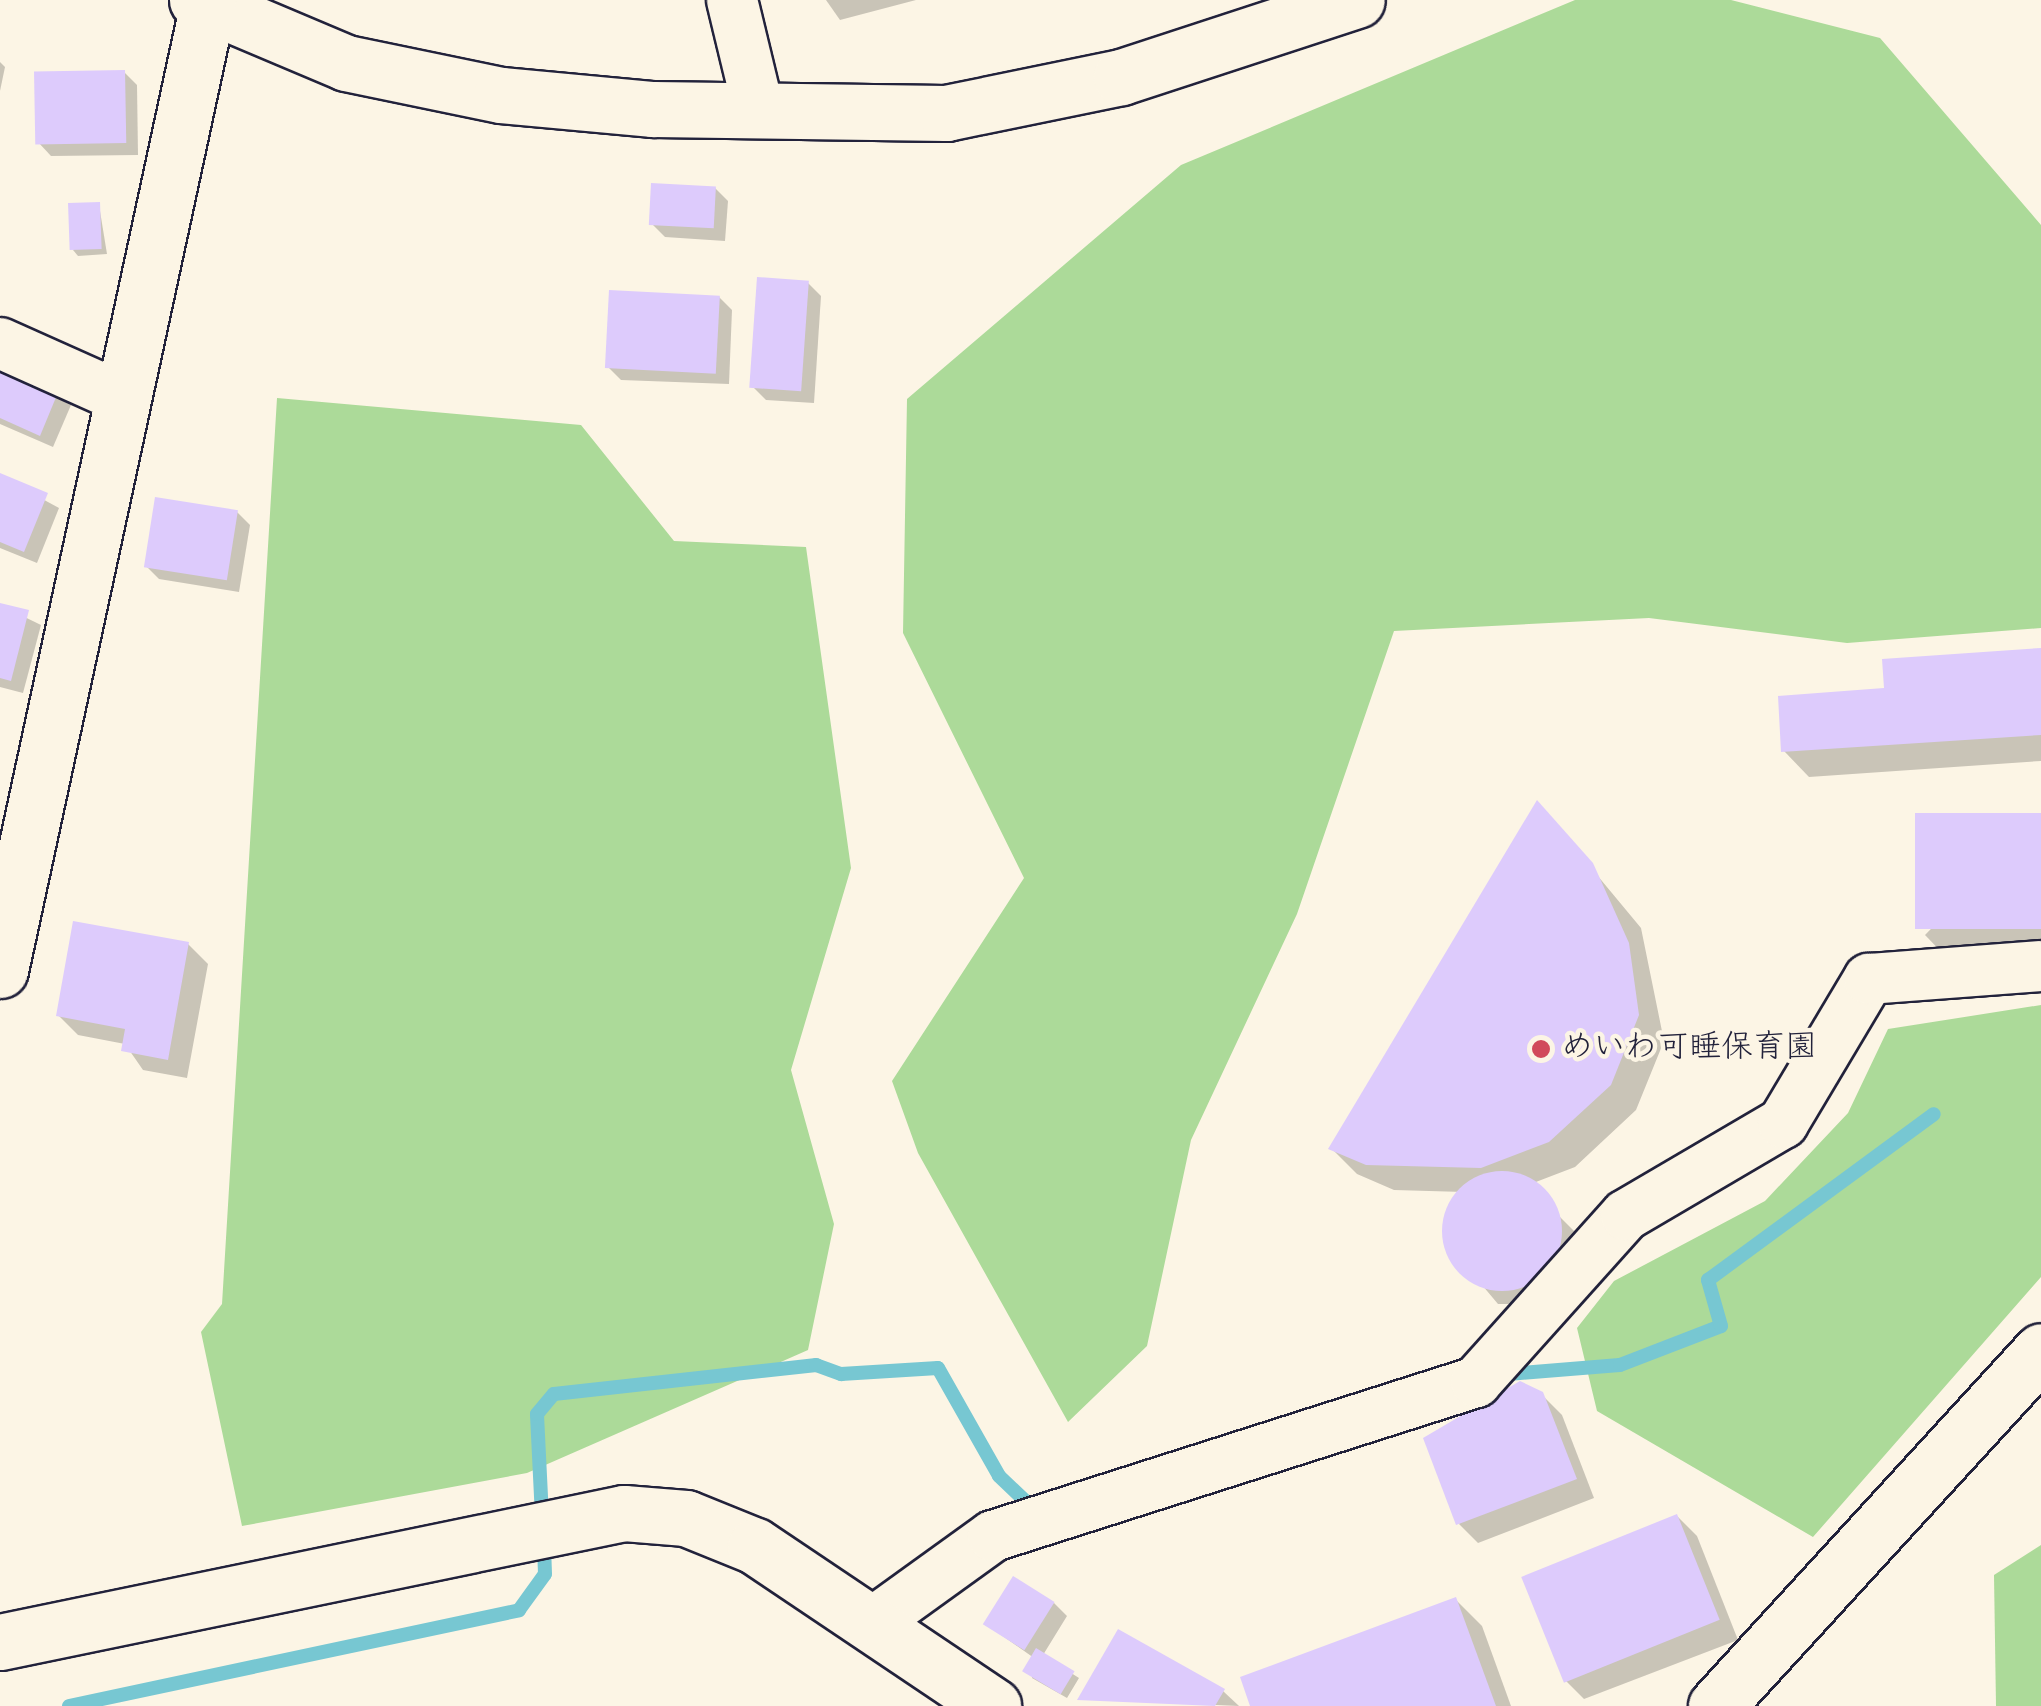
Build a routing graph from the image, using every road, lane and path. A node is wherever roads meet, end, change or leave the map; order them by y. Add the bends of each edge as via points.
1 (732, 0) edge
2 (1357, 0) edge
3 (204, 2) edge
4 (759, 112) junction
5 (0, 342) edge
6 (123, 398) junction
7 (2041, 966) edge
8 (0, 970) edge
9 (2041, 1351) edge
10 (871, 1624) junction
11 (0, 1642) edge
12 (992, 1706) edge
13 (1716, 1706) edge

1 - 4 street
2 - 4 street via 1122,76 946,113
3 - 4 street via 346,62 501,94
3 - 6 street
5 - 6 street
6 - 8 street
7 - 10 street via 1868,979 1783,1123 1626,1215 1476,1382 994,1536
9 - 13 street
10 - 11 street via 755,1546 686,1518 624,1512
10 - 12 street

